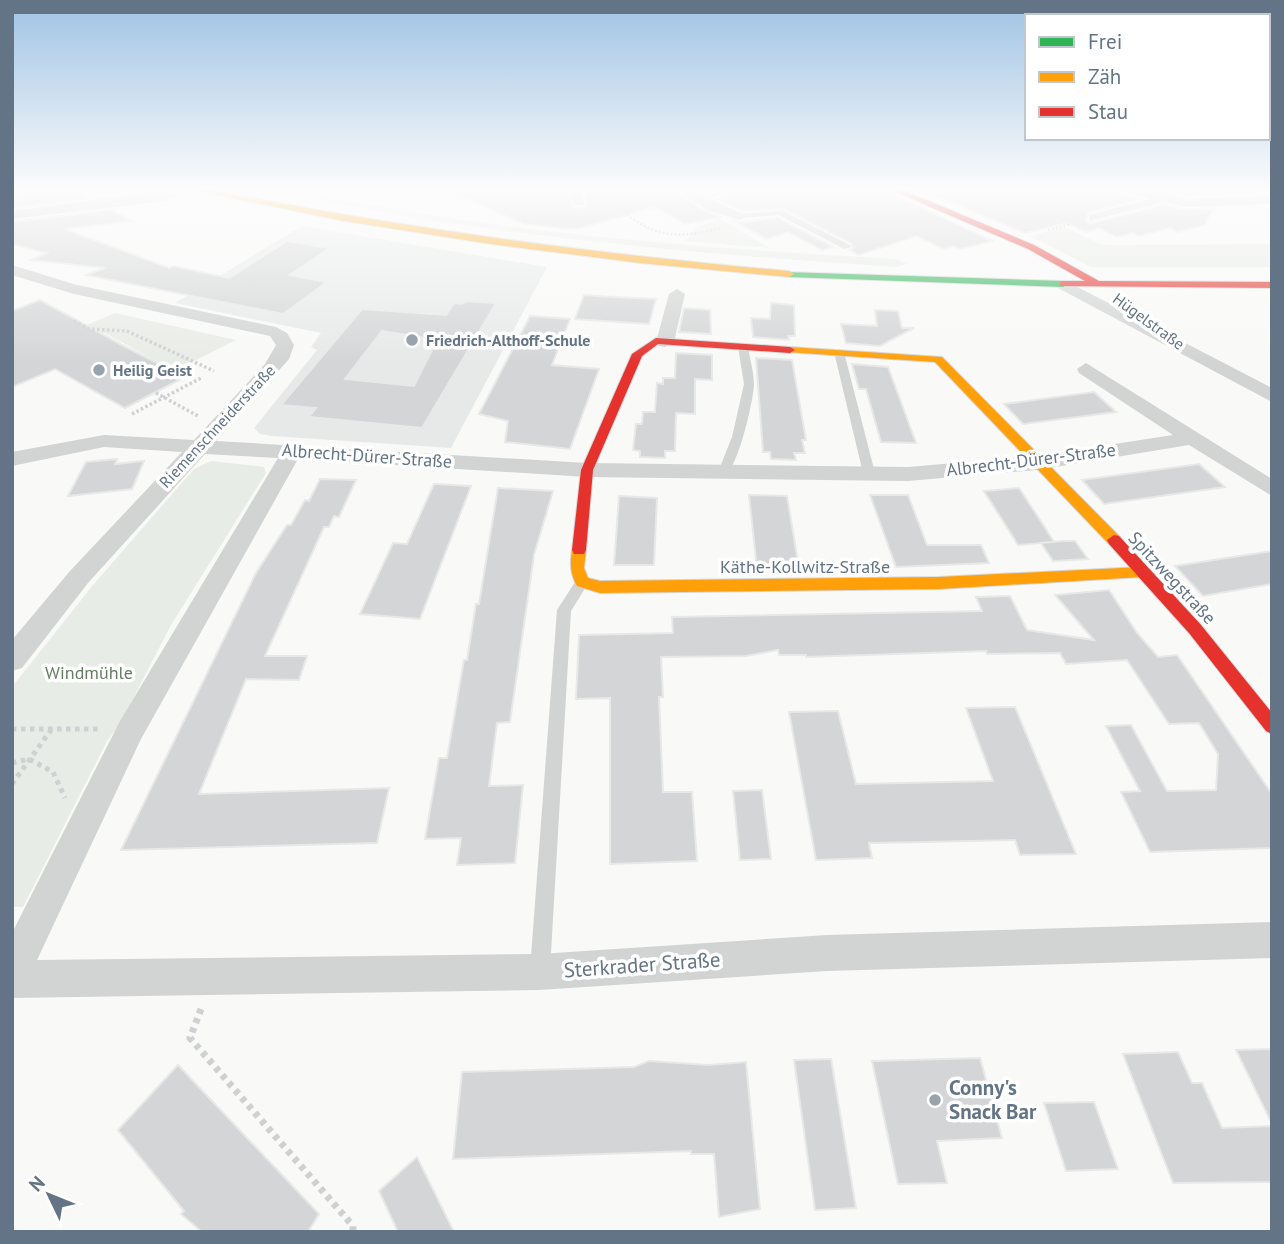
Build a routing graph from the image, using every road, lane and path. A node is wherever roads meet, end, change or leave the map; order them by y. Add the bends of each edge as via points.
1 (543, 248) edge
2 (1016, 248) edge
3 (1029, 248) edge
4 (12, 270) edge
5 (1064, 285) junction
6 (1099, 285) junction
7 (1272, 285) edge
8 (677, 295) dead end
9 (74, 321) dead end
10 (665, 342) junction
11 (743, 347) junction
12 (1190, 350) junction
13 (839, 352) junction
14 (1086, 369) dead end
15 (214, 371) dead end
16 (203, 377) dead end
17 (156, 393) dead end
18 (1272, 396) edge
19 (164, 397) junction
20 (132, 414) dead end
21 (218, 424) junction
22 (1192, 438) junction
23 (196, 446) junction
24 (292, 452) junction
25 (12, 459) edge
26 (1037, 463) junction
27 (587, 470) junction
28 (724, 472) junction
29 (869, 473) junction
30 (1272, 489) edge
31 (1142, 572) junction
32 (582, 582) junction
33 (12, 660) edge
34 (1272, 726) edge
35 (12, 729) edge
36 (52, 729) junction
37 (130, 730) junction
38 (29, 759) junction
39 (12, 763) edge
40 (12, 784) edge
41 (78, 837) junction
42 (1272, 940) edge
43 (12, 972) edge
44 (539, 972) junction
45 (213, 976) junction
46 (12, 979) edge
47 (352, 1232) edge

1 - 5 street via 779,273
2 - 5 street, Hügelstraße
3 - 6 street, Hügelstraße
4 - 21 street, Riemenschneiderstraße via 74,289 276,332 284,338 284,353
5 - 6 street
5 - 12 street, Hügelstraße via 1115,316
6 - 7 street
6 - 12 street, Hügelstraße
8 - 10 street
9 - 15 path via 89,329 127,331
10 - 11 street, Spitzwegstraße
10 - 27 street via 656,341 637,355
11 - 13 street, Spitzwegstraße
11 - 28 lane via 749,384 738,436
12 - 18 street, Hügelstraße
13 - 26 street, Spitzwegstraße via 938,359
13 - 29 lane
14 - 22 street
16 - 19 path
17 - 19 path
19 - 20 path
19 - 21 path
21 - 23 street, Riemenschneiderstraße
22 - 26 street, Albrecht-Dürer-Straße
22 - 30 street
23 - 24 street, Albrecht-Dürer-Straße
23 - 25 street, Albrecht-Dürer-Straße via 104,441
23 - 33 street, Riemenschneiderstraße
24 - 27 street, Albrecht-Dürer-Straße
24 - 37 street
26 - 29 street, Albrecht-Dürer-Straße
26 - 31 street, Spitzwegstraße
27 - 28 street, Albrecht-Dürer-Straße
27 - 32 street via 577,568
28 - 29 street, Albrecht-Dürer-Straße
31 - 32 street, Käthe-Kollwitz-Straße via 863,587 600,587
31 - 34 street, Spitzwegstraße via 1228,667
32 - 44 lane via 564,610
35 - 36 path
36 - 37 path
36 - 38 path
37 - 41 street
38 - 39 path
38 - 40 path
38 - 41 path via 53,772
41 - 43 street
42 - 44 street, Sterkrader Straße via 827,953
44 - 45 street, Sterkrader Straße
45 - 46 street, Sterkrader Straße
45 - 47 path via 190,1038 353,1226

